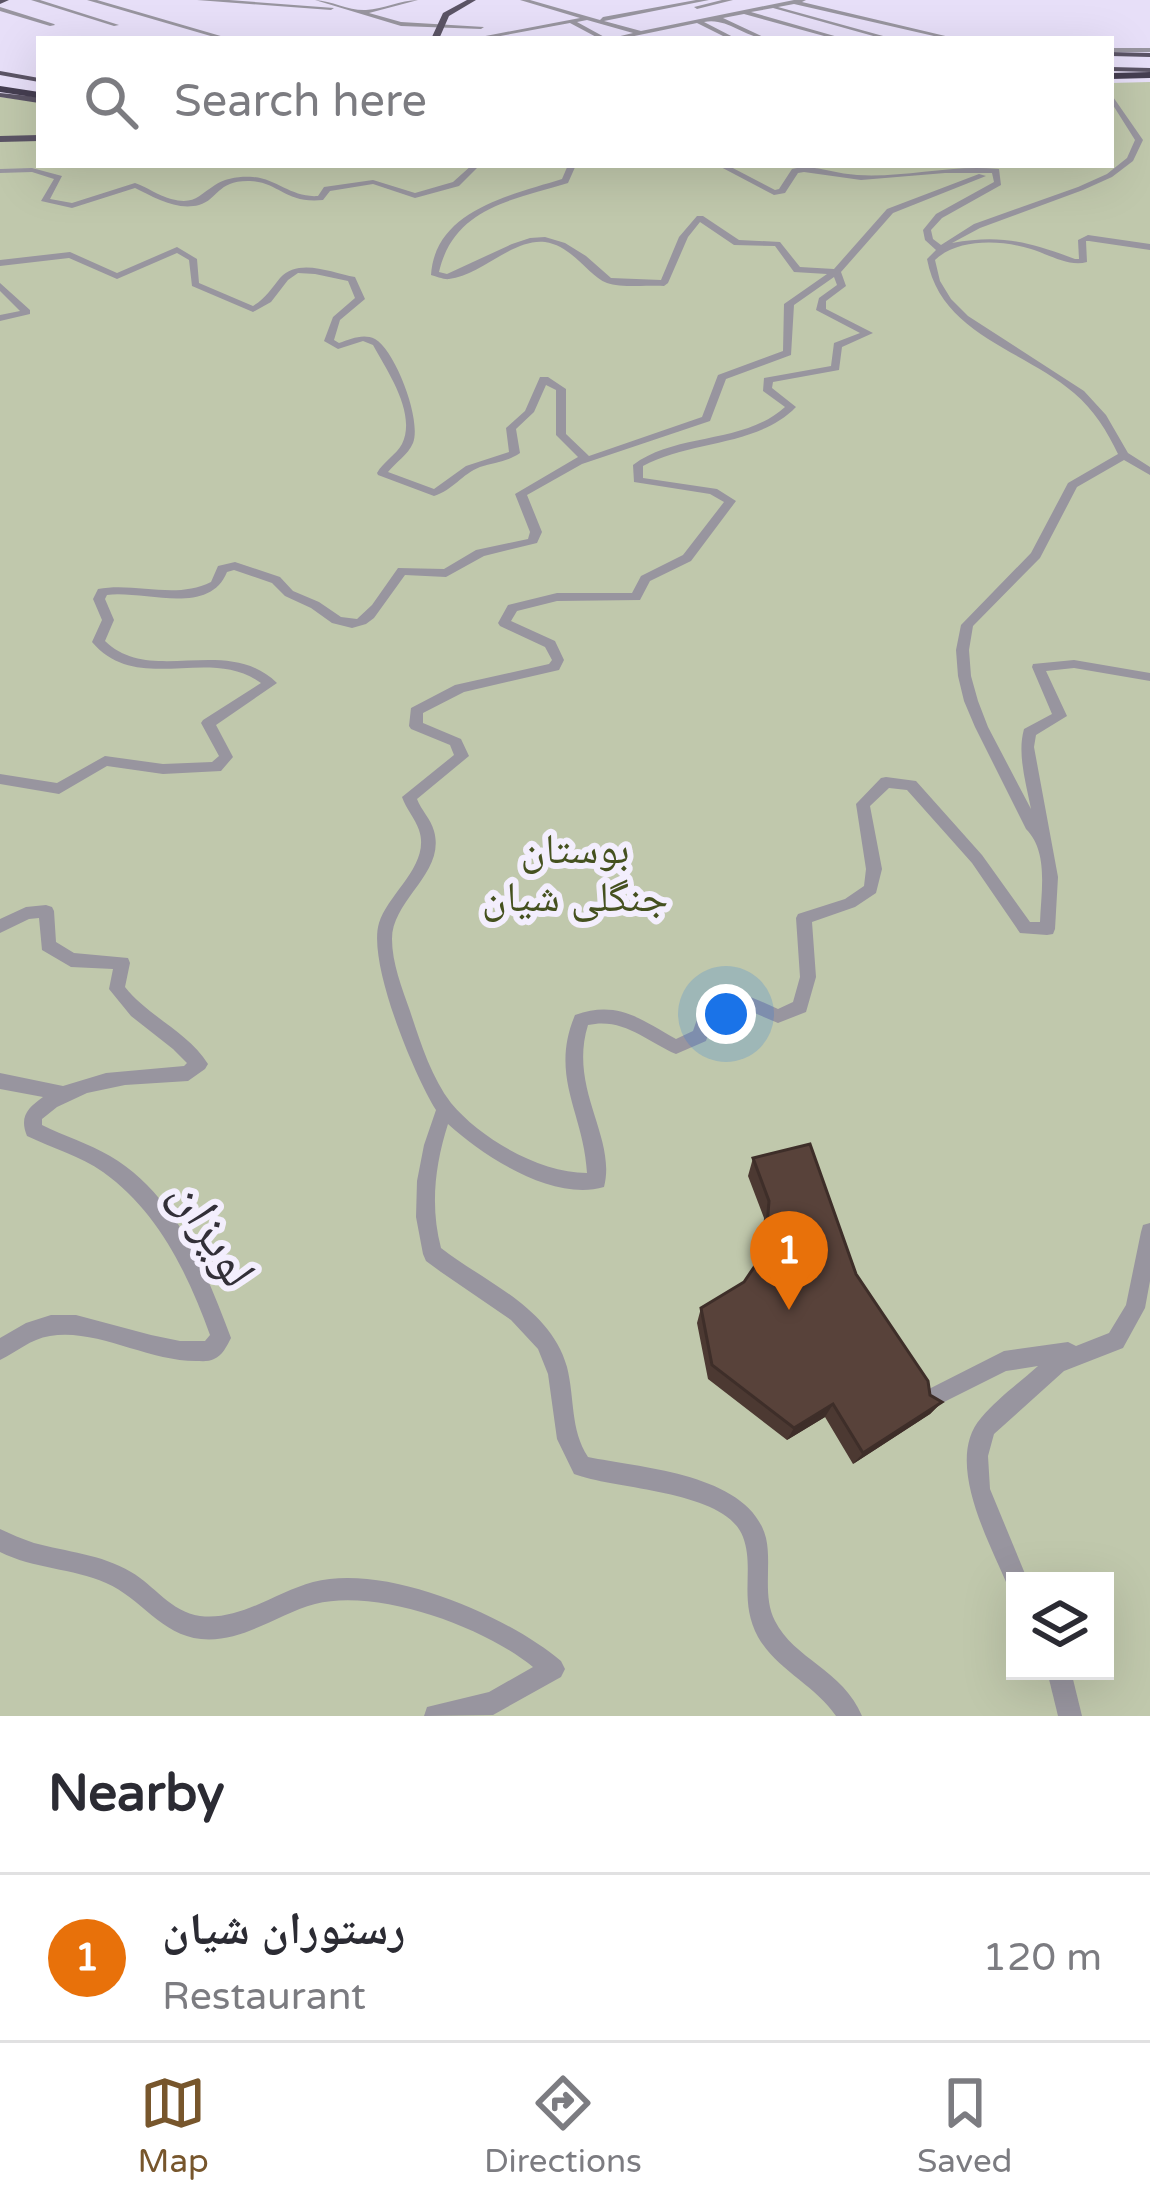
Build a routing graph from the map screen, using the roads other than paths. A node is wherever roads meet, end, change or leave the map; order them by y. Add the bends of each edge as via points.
1 (34, 0) edge
2 (90, 0) edge
3 (200, 0) edge
4 (319, 0) edge
5 (416, 0) edge
6 (472, 0) edge
7 (523, 0) edge
8 (651, 0) edge
9 (785, 0) edge
10 (799, 1) edge
11 (747, 2) edge
12 (2, 3) edge
13 (708, 4) edge
14 (340, 6) junction
15 (664, 8) junction
16 (730, 8) edge
17 (621, 10) dead end
18 (816, 12) dead end
19 (826, 12) junction
20 (363, 13) junction
21 (746, 13) junction
22 (690, 14) junction
23 (638, 16) junction
24 (574, 18) junction
25 (719, 18) junction
26 (596, 19) junction
27 (869, 21) junction
28 (515, 23) dead end
29 (775, 24) edge
30 (844, 24) dead end
31 (52, 25) dead end
32 (116, 25) dead end
33 (481, 27) dead end
34 (541, 27) junction
35 (670, 27) junction
36 (439, 33) edge
37 (640, 33) junction
38 (217, 36) edge
39 (518, 36) edge
40 (544, 36) edge
41 (603, 36) edge
42 (624, 36) edge
43 (646, 36) edge
44 (693, 36) edge
45 (729, 36) edge
46 (820, 36) edge
47 (868, 36) edge
48 (941, 36) edge
49 (1114, 54) edge
50 (1150, 55) edge
51 (1150, 76) edge
52 (1114, 78) edge
53 (0, 84) edge
54 (36, 90) edge
55 (1114, 100) edge
56 (1141, 136) edge
57 (36, 139) edge
58 (0, 140) edge
59 (473, 168) edge
60 (571, 168) edge
61 (727, 168) edge
62 (931, 168) edge
63 (931, 168) edge
64 (0, 171) edge
65 (996, 171) junction
66 (1150, 247) edge
67 (939, 248) junction
68 (0, 263) edge
69 (836, 272) junction
70 (0, 286) edge
71 (0, 308) edge
72 (21, 315) junction
73 (0, 318) edge
74 (1124, 454) junction
75 (584, 461) junction
76 (1150, 472) edge
77 (1150, 677) edge
78 (0, 779) edge
79 (1045, 839) junction
80 (0, 927) edge
81 (0, 1081) edge
82 (59, 1092) junction
83 (445, 1110) junction
84 (1150, 1232) edge
85 (0, 1350) edge
86 (1083, 1351) junction
87 (930, 1399) edge
88 (0, 1540) edge
89 (1013, 1572) edge
90 (1061, 1680) edge
91 (436, 1716) edge
92 (850, 1716) edge
93 (1070, 1716) edge

1 - 32 street
2 - 38 street
3 - 14 street
4 - 14 street
5 - 20 street
6 - 36 main road via 446,15
7 - 24 street
8 - 24 street
9 - 10 street
10 - 19 street
10 - 29 street
11 - 29 street
12 - 31 street
13 - 16 street
13 - 22 street
14 - 20 street
15 - 22 street
15 - 22 street
15 - 23 street
16 - 21 street
16 - 22 street
16 - 25 street
17 - 23 street
18 - 19 street
19 - 27 street
20 - 36 street
21 - 29 street
21 - 29 street
22 - 25 street
22 - 35 street
22 - 45 street
23 - 26 street
23 - 35 street
24 - 26 street
24 - 34 street
24 - 41 street
25 - 29 street via 752,33
26 - 37 street
27 - 30 street
27 - 48 street
28 - 34 street
29 - 46 street
29 - 47 street
33 - 36 street
34 - 39 street
34 - 40 street via 554,34
35 - 37 street
35 - 44 street
37 - 42 street
37 - 43 street
49 - 50 main road
51 - 52 highway
51 - 52 main road
53 - 54 highway
55 - 56 street
56 - 67 street via 1130,162 1074,191 1004,212
57 - 58 main road
59 - 64 street via 456,184 415,196 373,182 304,200 258,177 216,186 196,203 171,202 135,185 60,207 44,201 59,178
60 - 69 street via 565,181 457,226 442,241 434,273 446,277 548,237 587,256 609,281 664,283 682,233 697,218 737,243 777,244 797,270
61 - 63 street via 774,193 805,169 858,178
62 - 65 street
65 - 67 street via 998,183 931,224 928,236
65 - 69 street via 890,211
66 - 67 street via 1088,238 1084,262 998,237
67 - 74 street via 932,279 950,308 1075,388
68 - 75 street via 70,255 117,275 177,250 194,259 195,284 254,309 274,299 292,271 352,279 360,299 337,319 329,341 377,343 399,382 409,433 382,473 434,493 476,465 509,458 511,428 530,412 544,379 558,384 558,425
69 - 75 street via 789,304 788,353 722,377 706,419
69 - 83 street via 842,286 821,310 868,333 837,345 836,368 768,380 767,389 791,407 778,420 678,445 638,465 638,480 730,501 687,558 645,579 636,597 557,597 512,608 504,623 550,644 554,667 460,688 416,711 416,726 456,742 462,756 409,797 428,832 425,865 387,919 383,939 386,976
70 - 72 street via 26,307
71 - 72 street
72 - 73 street
74 - 76 street
74 - 79 street via 1072,485 1036,555 962,638 961,671 975,711 1030,825
75 - 78 street via 521,494 533,541 480,553 446,573 402,571 360,622 342,622 284,595 276,580 235,566 190,596 102,592 108,620 98,642 108,653 155,665 236,666 270,682 208,723 226,757 216,767 105,761 49,790
77 - 79 street via 1075,664 1038,668 1060,716 1029,732
79 - 83 street via 1052,904 1039,932 1026,928 911,785 898,780 875,789 863,804 871,889 804,918 808,976 800,1007 778,1016 745,999 712,999 700,1036 676,1046 625,1018 581,1020 572,1045 574,1085 597,1181 580,1184 521,1165
80 - 82 street via 46,911 49,945 71,960 122,963 117,988 135,1015 185,1045 199,1064 188,1073 86,1081
81 - 82 street
82 - 85 street, لویزان via 33,1115 33,1130 111,1166 162,1217 221,1338 210,1351 184,1354 57,1320 24,1329
83 - 92 street via 424,1206 433,1254 539,1335 554,1358 563,1442 582,1466 703,1493 734,1508 753,1530 755,1601 768,1632 836,1689
84 - 86 street via 1135,1308 1116,1341
86 - 87 street via 1004,1361
86 - 89 street via 1057,1363 985,1428 979,1489
88 - 91 street via 23,1554 121,1578 179,1626 213,1629 331,1590 406,1598 490,1628 553,1669 493,1703
90 - 93 street

